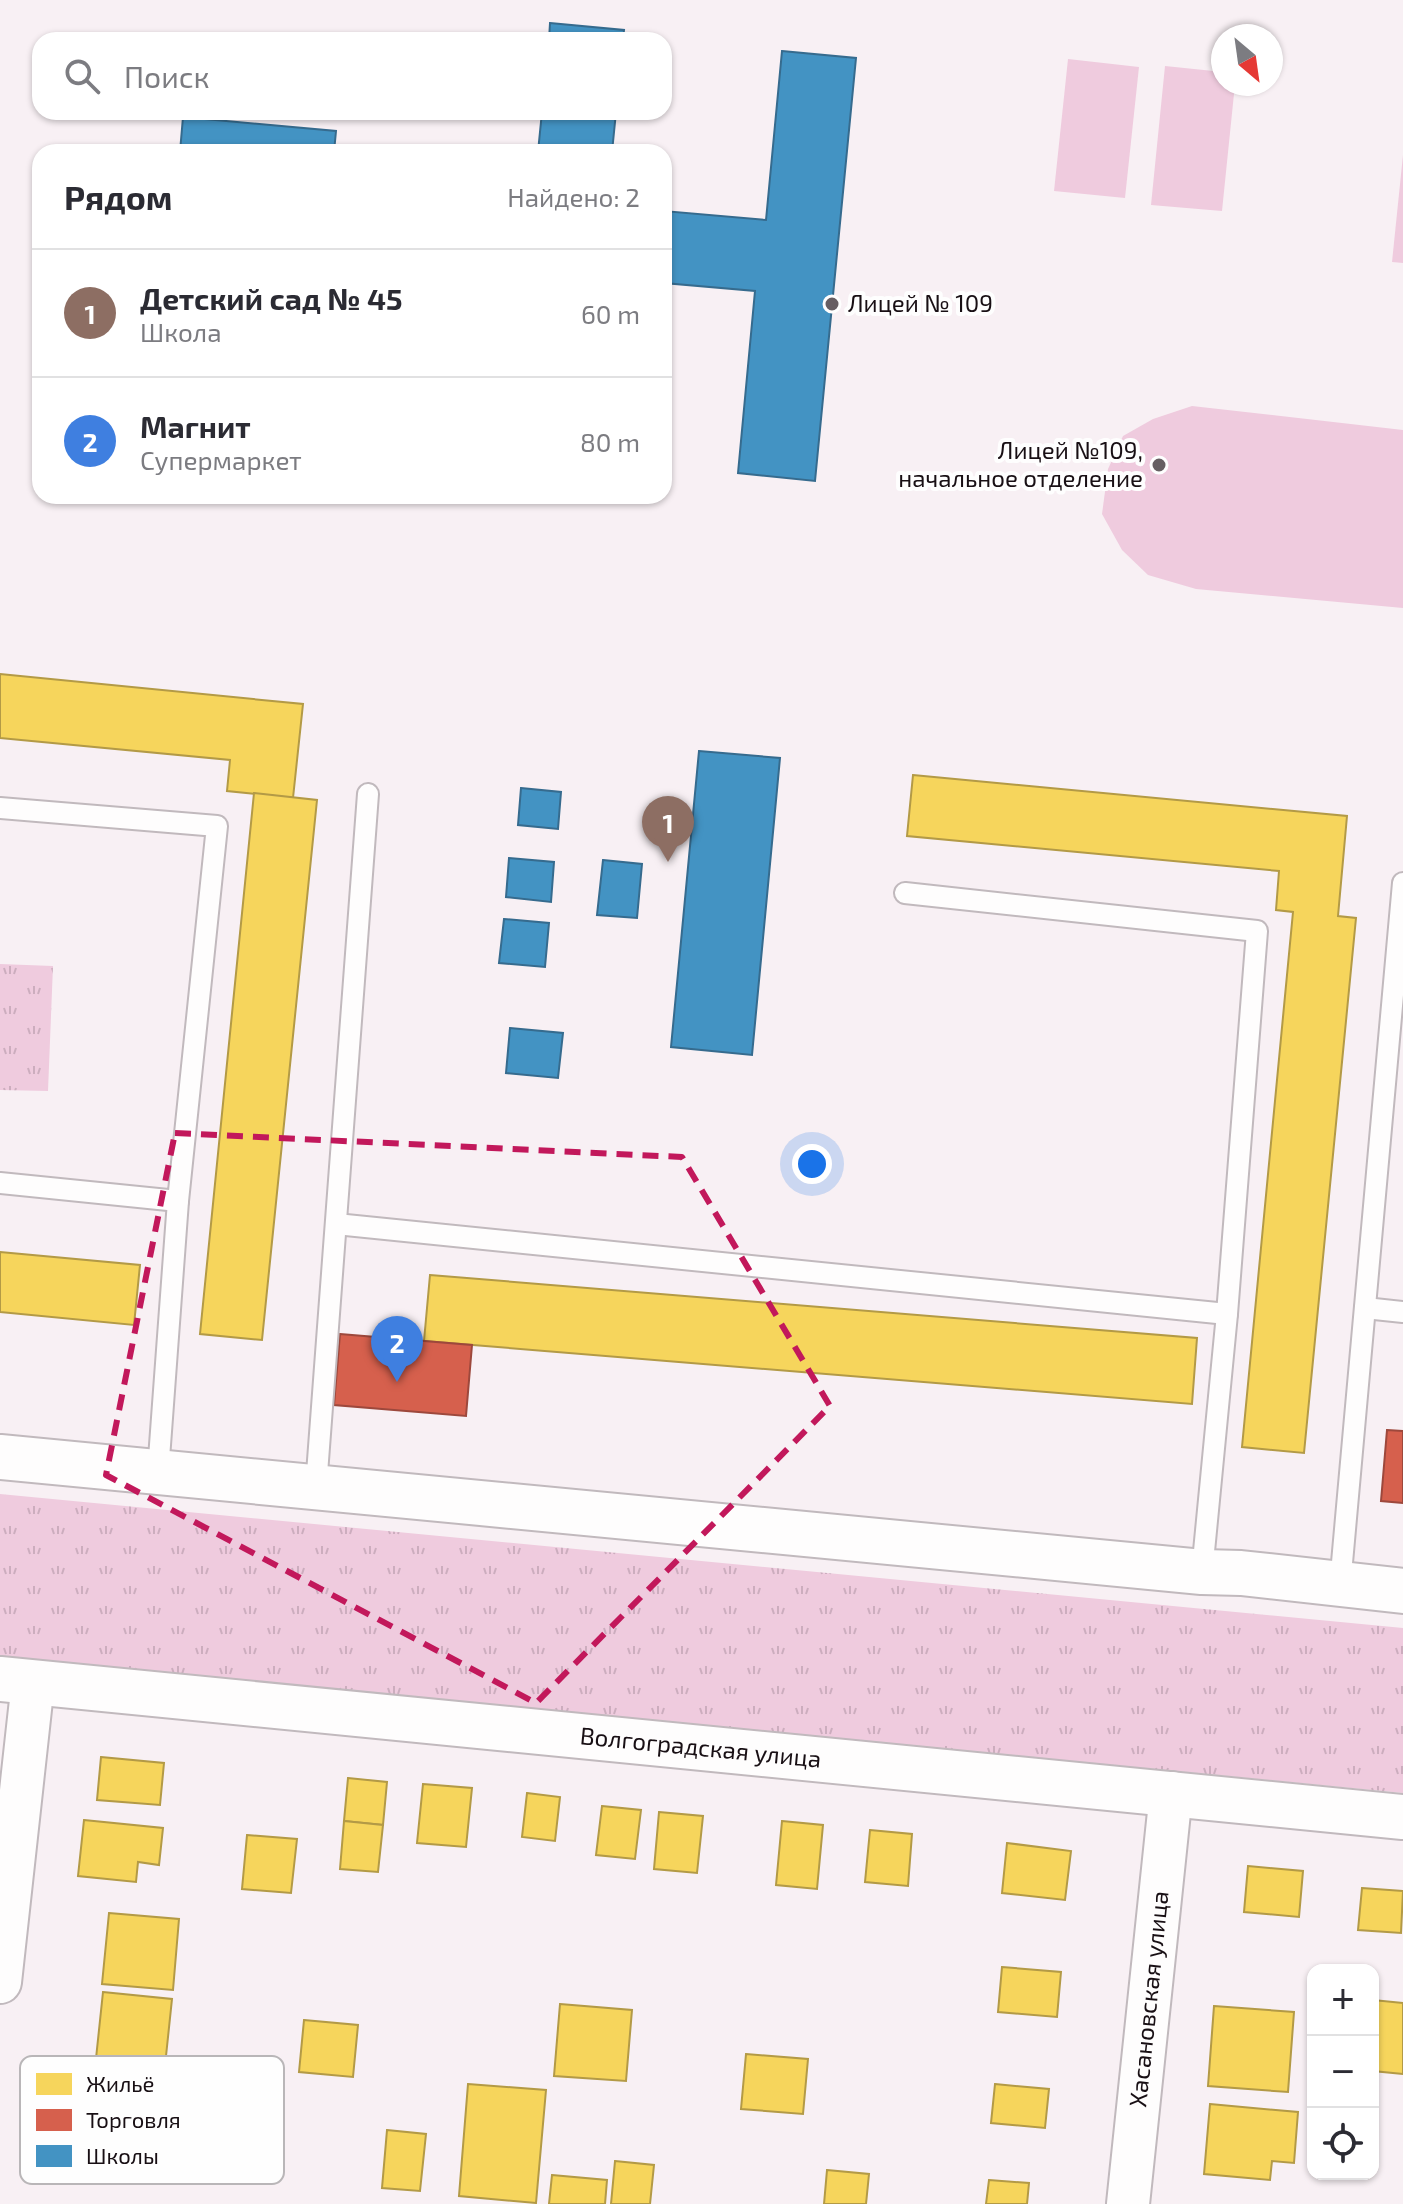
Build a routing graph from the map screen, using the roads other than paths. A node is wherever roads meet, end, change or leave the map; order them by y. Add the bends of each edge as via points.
1 (368, 794) dead end
2 (0, 808) edge
3 (1403, 883) edge
4 (905, 893) dead end
5 (0, 1183) edge
6 (178, 1201) junction
7 (336, 1224) junction
8 (1365, 1308) junction
9 (1403, 1312) edge
10 (1227, 1314) junction
11 (0, 1457) edge
12 (158, 1472) junction
13 (316, 1487) junction
14 (1202, 1572) junction
15 (1340, 1585) junction
16 (1403, 1591) edge
17 (16, 1680) edge
18 (1171, 1793) junction
19 (1403, 1817) edge
20 (0, 1982) edge
21 (1128, 2204) edge

1 - 7 lane
2 - 6 lane via 217,826
3 - 8 lane
4 - 10 lane via 1257,931
5 - 6 lane
6 - 12 lane
7 - 10 lane
7 - 13 lane
8 - 9 lane
8 - 15 lane
10 - 14 lane
11 - 12 street
12 - 13 street
13 - 14 street
14 - 15 street
15 - 16 street
17 - 18 street, Волгоградская улица
17 - 20 street
18 - 19 street, Волгоградская улица
18 - 21 street, Хасановская улица

